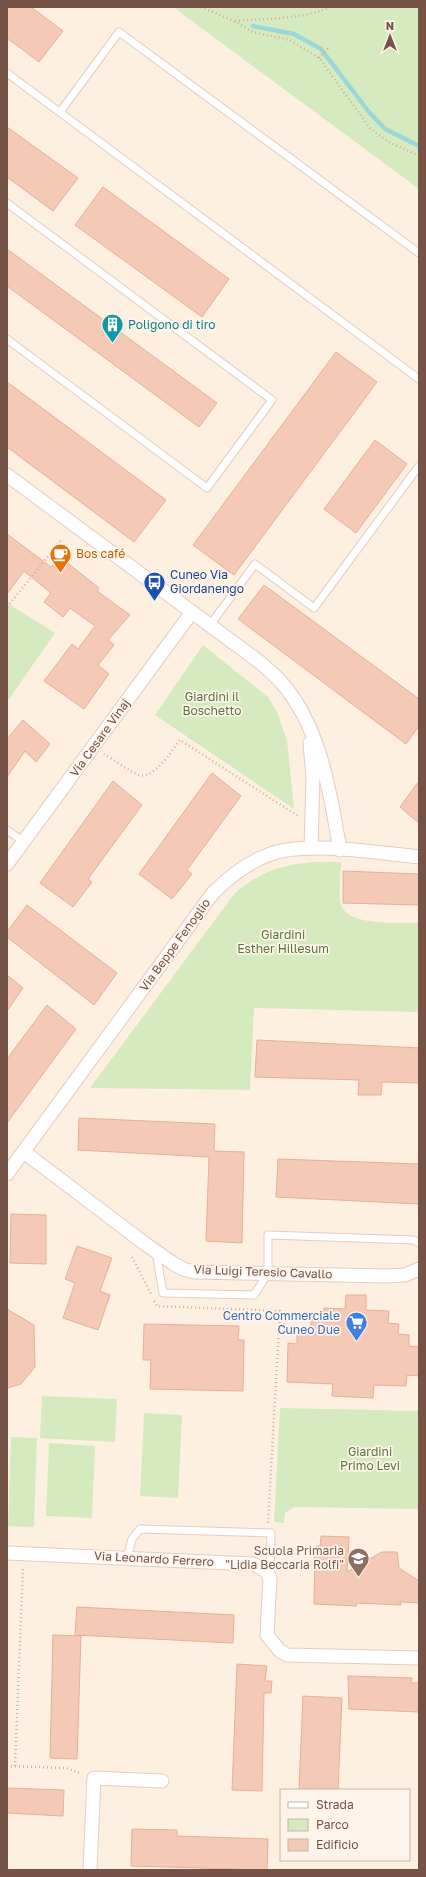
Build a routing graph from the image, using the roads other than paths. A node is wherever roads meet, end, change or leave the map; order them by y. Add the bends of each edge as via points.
1 (7, 73) edge
2 (60, 112) junction
3 (7, 203) edge
4 (419, 253) edge
5 (7, 339) edge
6 (419, 378) edge
7 (419, 466) edge
8 (7, 475) edge
9 (192, 612) junction
10 (210, 625) junction
11 (308, 726) junction
12 (7, 830) edge
13 (24, 842) junction
14 (312, 848) junction
15 (340, 850) junction
16 (419, 857) edge
17 (7, 864) edge
18 (24, 1152) junction
19 (7, 1174) edge
20 (419, 1243) edge
21 (156, 1251) junction
22 (419, 1268) edge
23 (268, 1273) junction
24 (7, 1553) edge
25 (127, 1558) junction
26 (270, 1578) junction
27 (419, 1658) edge
28 (162, 1781) dead end
29 (90, 1870) edge

1 - 2 lane
2 - 4 lane via 119,32
2 - 6 lane
3 - 5 lane via 272,400 207,488
7 - 10 lane via 314,608 255,564
8 - 9 street
9 - 10 street
9 - 13 street, Via Cesare Vinaj
10 - 11 street via 261,663 281,682 297,704
11 - 14 street via 313,778
11 - 15 street via 332,800
12 - 13 lane
13 - 17 street, Via Cesare Vinaj
14 - 15 street, Via Beppe Fenoglio
14 - 18 street, Via Beppe Fenoglio via 268,854 230,877 213,893
15 - 16 street, Via Beppe Fenoglio
18 - 19 street, Via Beppe Fenoglio
18 - 21 street, Via Luigi Teresio Cavallo
20 - 23 lane via 414,1240 268,1235
21 - 23 street, Via Luigi Teresio Cavallo via 183,1269 195,1272
21 - 23 lane via 163,1293 254,1295
22 - 23 street, Via Luigi Teresio Cavallo via 405,1275 386,1276
24 - 25 street, Via Leonardo Ferrero
25 - 26 street, Via Leonardo Ferrero via 254,1564 265,1570
25 - 26 lane via 132,1540 140,1529 271,1533
26 - 27 street via 267,1635 279,1650 287,1654
28 - 29 street via 94,1778

